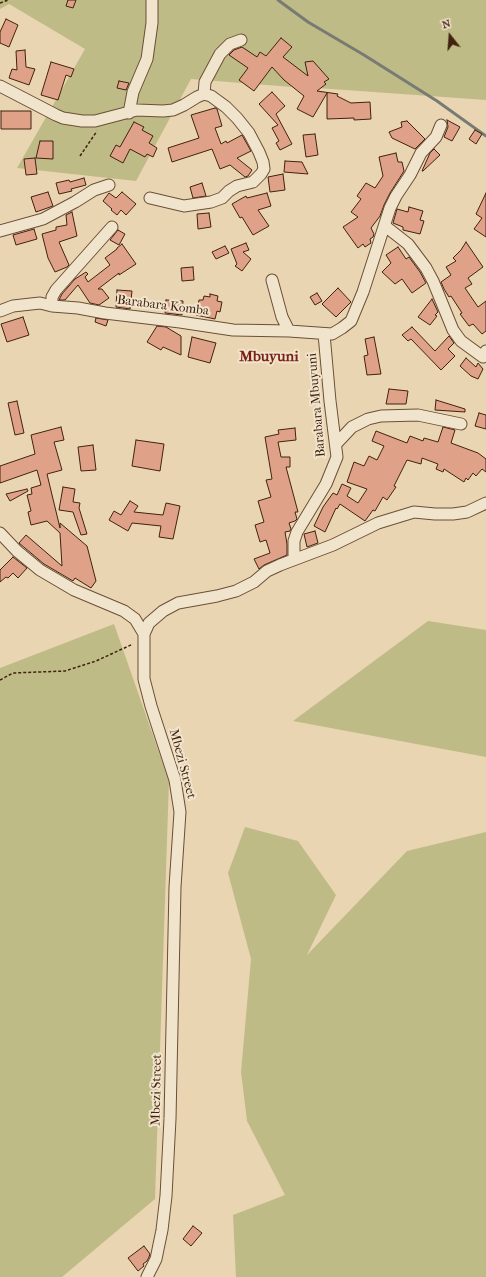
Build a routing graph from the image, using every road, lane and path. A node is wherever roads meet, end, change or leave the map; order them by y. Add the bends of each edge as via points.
1 (8, 0) edge
2 (152, 0) edge
3 (0, 3) edge
4 (241, 40) dead end
5 (0, 86) edge
6 (204, 94) junction
7 (129, 113) junction
8 (441, 124) dead end
9 (100, 129) dead end
10 (80, 156) dead end
11 (108, 185) dead end
12 (150, 198) dead end
13 (385, 226) junction
14 (112, 227) dead end
15 (0, 231) edge
16 (272, 280) dead end
17 (52, 306) junction
18 (0, 311) edge
19 (289, 330) junction
20 (324, 334) junction
21 (486, 351) edge
22 (461, 424) dead end
23 (336, 444) junction
24 (486, 503) edge
25 (0, 533) edge
26 (294, 559) junction
27 (144, 636) junction
28 (0, 680) edge
29 (147, 1277) edge

1 - 3 path
2 - 7 street via 147,59
4 - 6 street via 230,44 220,54 205,82
5 - 7 street via 68,119 95,121
6 - 7 street via 172,110 137,110
6 - 12 street via 226,107 249,133 264,169 253,182 237,186 222,198 211,202 184,206
8 - 13 street via 436,138 421,153 400,188
9 - 10 path
11 - 15 street via 94,190 43,219
13 - 20 street via 351,321 332,334
13 - 21 street via 408,244 426,268 453,330 461,341 483,357
14 - 17 street via 56,290 52,297
16 - 19 street via 281,313
17 - 18 street, Barabara Komba via 40,303 26,304
17 - 19 street, Barabara Komba via 233,330
19 - 20 street, Barabara Komba
20 - 23 street, Barabara Mbuyuni
22 - 23 street via 418,415 381,416 352,427
23 - 26 street, Barabara Mbuyuni via 337,457 332,472 297,532
24 - 26 street via 460,513 414,512 400,516
25 - 27 street via 40,570 74,590 124,611 135,619
26 - 27 street via 267,571 254,582 236,591 178,603 149,623
27 - 28 path via 96,661 65,671 13,673
27 - 29 street, Mbezi Street via 144,679 174,780 180,812 175,887 166,1196 156,1259

